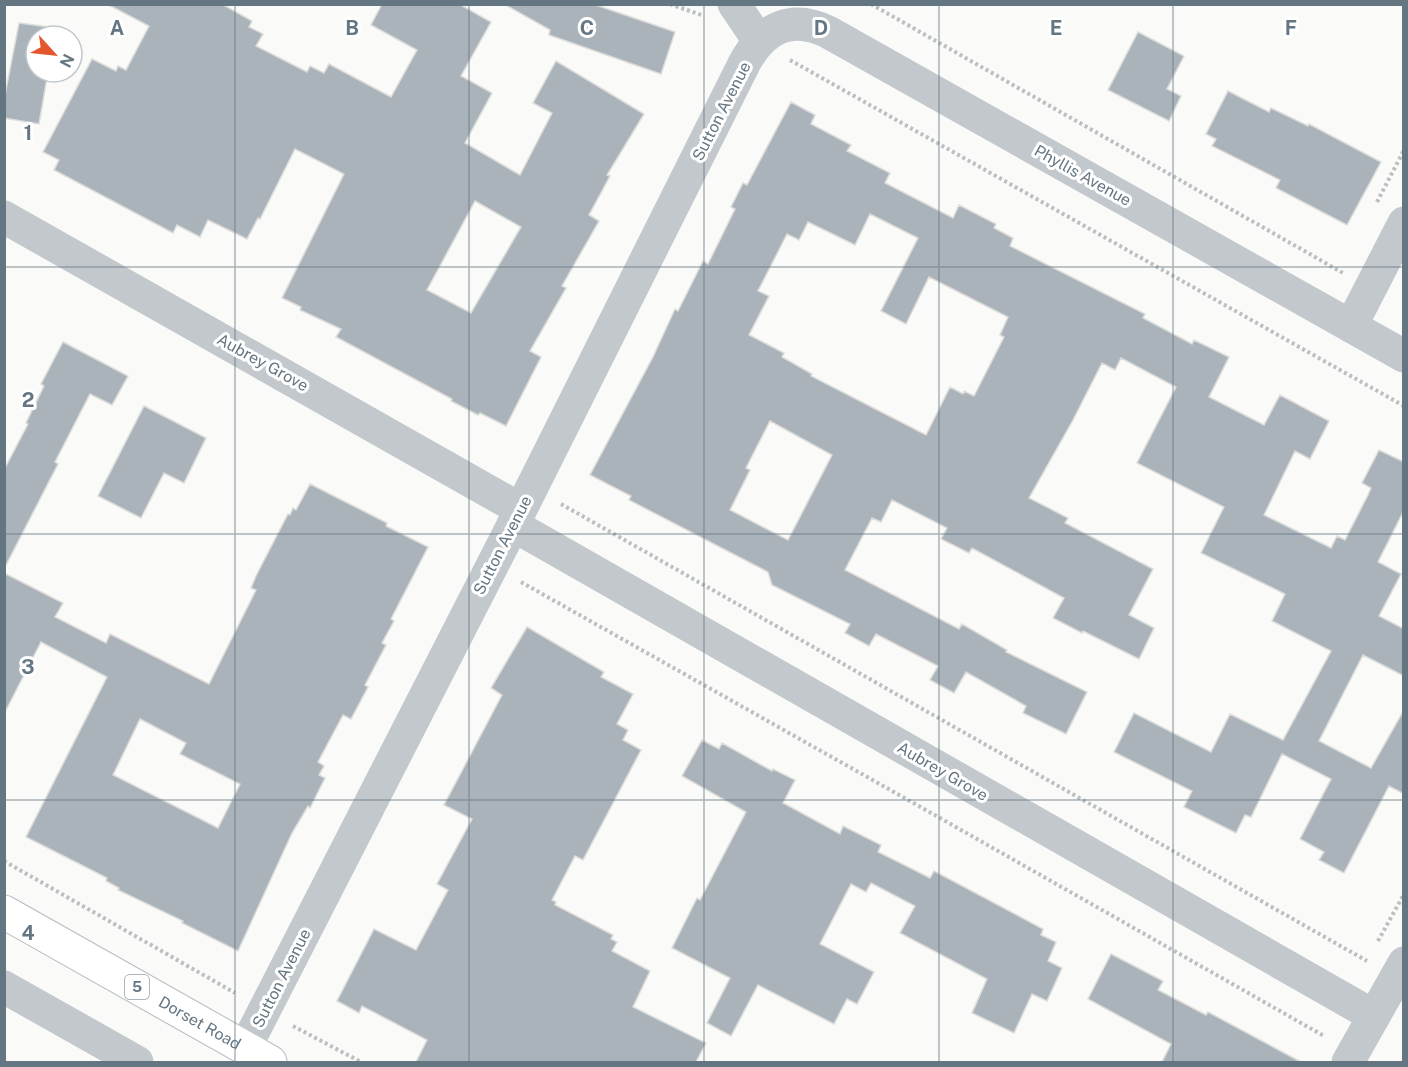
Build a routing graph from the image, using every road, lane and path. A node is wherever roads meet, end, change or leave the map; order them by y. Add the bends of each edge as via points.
1 (670, 4) edge
2 (871, 4) edge
3 (720, 11) edge
4 (770, 33) edge
5 (4, 217) edge
6 (1404, 223) edge
7 (1341, 272) dead end
8 (1351, 326) junction
9 (1404, 356) edge
10 (1404, 406) edge
11 (557, 502) dead end
12 (516, 517) junction
13 (517, 580) dead end
14 (4, 861) edge
15 (1404, 894) edge
16 (4, 912) edge
17 (1377, 942) dead end
18 (1372, 951) dead end
19 (1404, 963) edge
20 (4, 987) edge
21 (238, 995) dead end
22 (1374, 1016) junction
23 (292, 1025) dead end
24 (1324, 1036) dead end
25 (257, 1055) edge
26 (137, 1062) edge
27 (361, 1062) edge
28 (1348, 1062) edge

1 - 3 path
2 - 7 path
3 - 4 street
4 - 8 street, Phyllis Avenue via 805,24 828,32
4 - 10 path via 790,60
4 - 12 street, Sutton Avenue via 745,62
5 - 12 street, Aubrey Grove
6 - 8 street
8 - 9 street, Phyllis Avenue
11 - 18 path via 1367,961
12 - 22 street, Aubrey Grove
12 - 25 street, Sutton Avenue
13 - 24 path
14 - 21 path
15 - 17 path
16 - 25 main road, Dorset Road / 5
19 - 22 street
20 - 26 street
22 - 28 street
23 - 27 path

